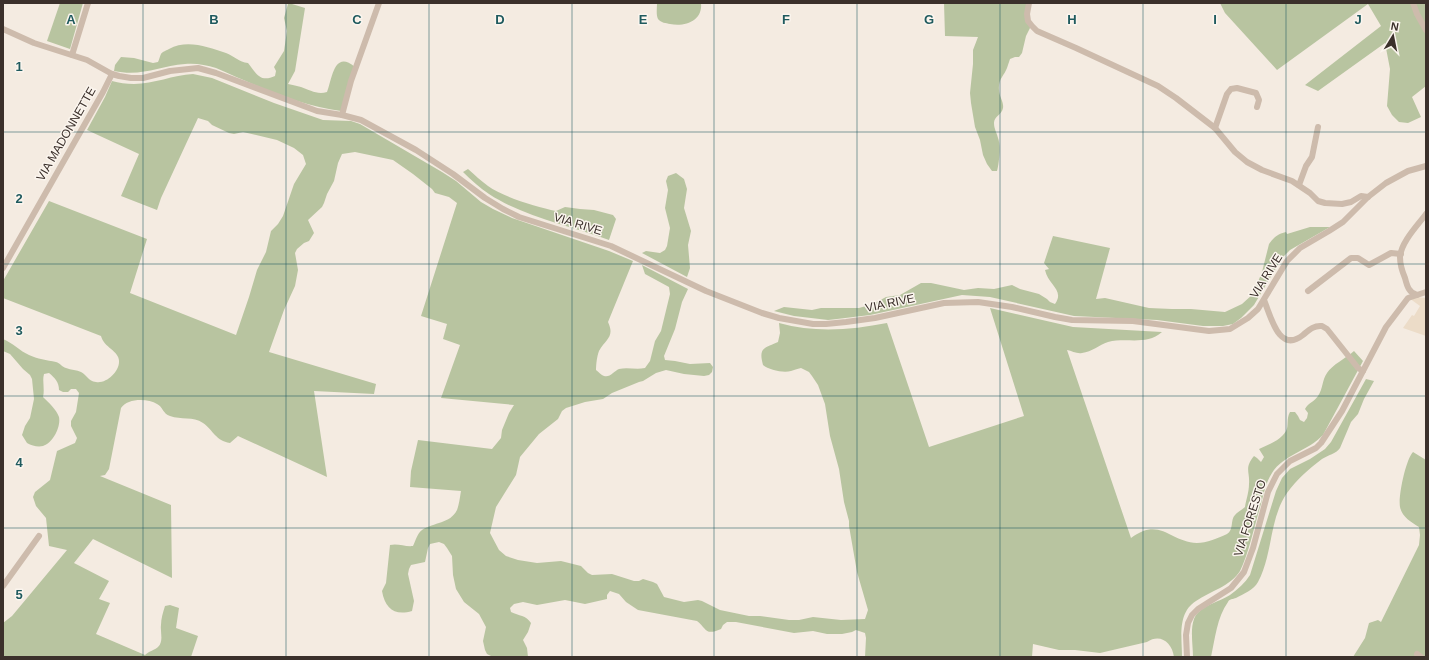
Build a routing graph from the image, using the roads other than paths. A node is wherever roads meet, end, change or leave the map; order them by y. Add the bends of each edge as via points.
1 (88, 3) edge
2 (379, 3) edge
3 (1029, 3) edge
4 (1413, 3) edge
5 (3, 29) edge
6 (1426, 30) edge
7 (72, 55) junction
8 (112, 74) junction
9 (1257, 107) dead end
10 (341, 115) junction
11 (1318, 127) dead end
12 (1215, 128) junction
13 (1426, 166) edge
14 (1299, 185) junction
15 (1368, 197) junction
16 (1426, 214) edge
17 (1401, 254) junction
18 (3, 268) edge
19 (1308, 291) dead end
20 (1426, 292) edge
21 (1413, 293) junction
22 (1426, 296) edge
23 (1264, 300) junction
24 (1363, 371) junction
25 (39, 536) dead end
26 (3, 586) edge
27 (1187, 657) edge

1 - 7 street
2 - 10 street
3 - 12 street via 1028,21 1037,31 1158,86
4 - 6 street via 1416,14
5 - 7 street, VIA RIVE via 34,43
7 - 8 street, VIA RIVE
8 - 10 street, VIA RIVE via 143,78 170,71 198,68 303,107
8 - 18 street, VIA MADONNETTE
9 - 12 street via 1256,93 1231,88
10 - 23 street, VIA RIVE via 361,120 404,143 511,214 611,246 706,291 790,321 826,324 846,322 944,303 978,302 1072,320 1134,321 1219,331 1230,329 1248,318
11 - 14 street via 1312,157
12 - 14 street via 1241,158 1262,170
13 - 15 street, VIA RIVE via 1415,168 1393,179
14 - 15 street via 1318,201 1325,203 1342,204 1361,196
15 - 23 street, VIA RIVE via 1336,227 1300,248 1287,261
16 - 17 street via 1413,230
17 - 19 street via 1391,253 1370,265 1358,258 1352,258
17 - 21 street via 1401,267
20 - 21 street
21 - 22 street
21 - 24 street, VIA FORESTO via 1386,327
23 - 24 street via 1281,336 1287,340 1294,340 1314,327 1322,326
24 - 27 street, VIA FORESTO via 1321,443 1290,461 1277,474 1268,492 1244,572 1231,588 1198,609 1188,623
25 - 26 street

